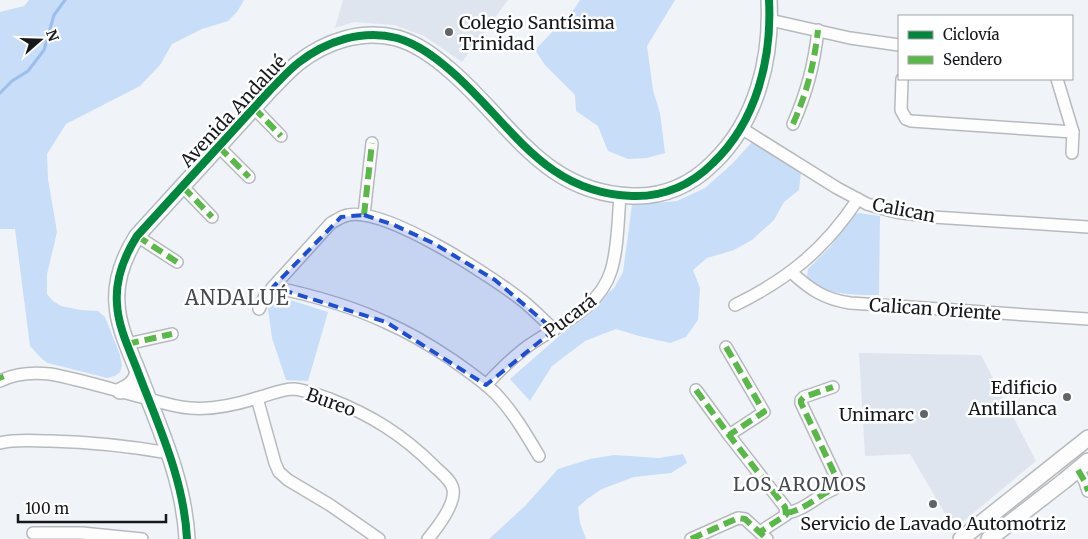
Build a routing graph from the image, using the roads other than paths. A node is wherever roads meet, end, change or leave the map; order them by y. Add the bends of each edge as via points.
1 (769, 0) edge
2 (770, 20) junction
3 (818, 30) junction
4 (898, 45) edge
5 (902, 80) edge
6 (1057, 80) edge
7 (254, 108) junction
8 (793, 124) dead end
9 (741, 128) junction
10 (1073, 132) junction
11 (281, 136) dead end
12 (372, 143) dead end
13 (219, 147) junction
14 (1072, 153) dead end
15 (249, 177) dead end
16 (183, 186) junction
17 (620, 196) junction
18 (858, 199) junction
19 (364, 215) junction
20 (212, 217) dead end
21 (1088, 227) edge
22 (137, 236) junction
23 (176, 262) dead end
24 (791, 272) junction
25 (272, 287) junction
26 (734, 305) dead end
27 (259, 309) dead end
28 (1088, 319) edge
29 (554, 330) junction
30 (172, 334) dead end
31 (127, 344) junction
32 (726, 347) dead end
33 (138, 373) junction
34 (1, 379) edge
35 (486, 385) junction
36 (833, 387) dead end
37 (696, 390) dead end
38 (120, 392) junction
39 (257, 398) junction
40 (148, 399) junction
41 (729, 435) junction
42 (1088, 438) edge
43 (0, 443) edge
44 (169, 453) junction
45 (539, 456) dead end
46 (1083, 465) edge
47 (1088, 491) edge
48 (786, 513) junction
49 (32, 533) dead end
50 (763, 536) edge
51 (963, 538) edge
52 (142, 539) edge
53 (188, 539) edge
54 (379, 539) edge
55 (428, 539) edge
56 (691, 539) edge
57 (989, 539) edge

1 - 2 street, Avenida Andalué
2 - 3 street
2 - 9 street, Avenida Andalué via 764,72
3 - 4 street
3 - 8 street via 810,79
5 - 10 street via 901,110 906,119 912,121
6 - 10 street
7 - 11 street
7 - 13 street, Avenida Andalué
7 - 17 street, Avenida Andalué via 290,70 320,49 356,36 396,38 414,44 447,67 544,164 585,187
9 - 17 street, Avenida Andalué via 717,160 683,186 650,195
9 - 18 street, Calican
10 - 14 street
12 - 19 street
13 - 15 street
13 - 16 street, Avenida Andalué
16 - 20 street
16 - 22 street, Avenida Andalué
17 - 29 street, Pucará via 615,253 609,277 596,298
18 - 21 street, Calican via 880,208 914,215
18 - 24 street via 835,231
19 - 25 street via 341,217 332,223
19 - 29 street via 433,242 495,280
22 - 23 street
22 - 31 street, Avenida Andalué via 123,265 117,289 118,316
24 - 26 street
24 - 28 street, Calican Oriente via 816,293 838,301
25 - 27 street
25 - 35 street via 313,296 386,322
29 - 35 street, Pucará via 515,356
30 - 31 street
31 - 33 street, Avenida Andalué
32 - 41 street via 764,412
33 - 38 street via 132,385
33 - 40 street, Avenida Andalué
34 - 38 street, Bureo via 41,373
35 - 45 street via 511,412
36 - 48 street via 804,397 801,402 838,484 799,509
37 - 41 street
38 - 40 street, Bureo
39 - 40 street, Bureo via 223,407 201,408
39 - 54 street via 279,472
39 - 55 street, Bureo via 286,390 303,390 369,416 418,450 449,481 454,494
40 - 44 street, Avenida Andalué
41 - 48 street via 785,506
42 - 51 street
43 - 44 street via 22,440 94,443
44 - 53 street, Avenida Andalué via 182,497
46 - 47 street
46 - 57 street
48 - 50 street
49 - 52 street via 82,533
50 - 56 street via 745,519 738,518

